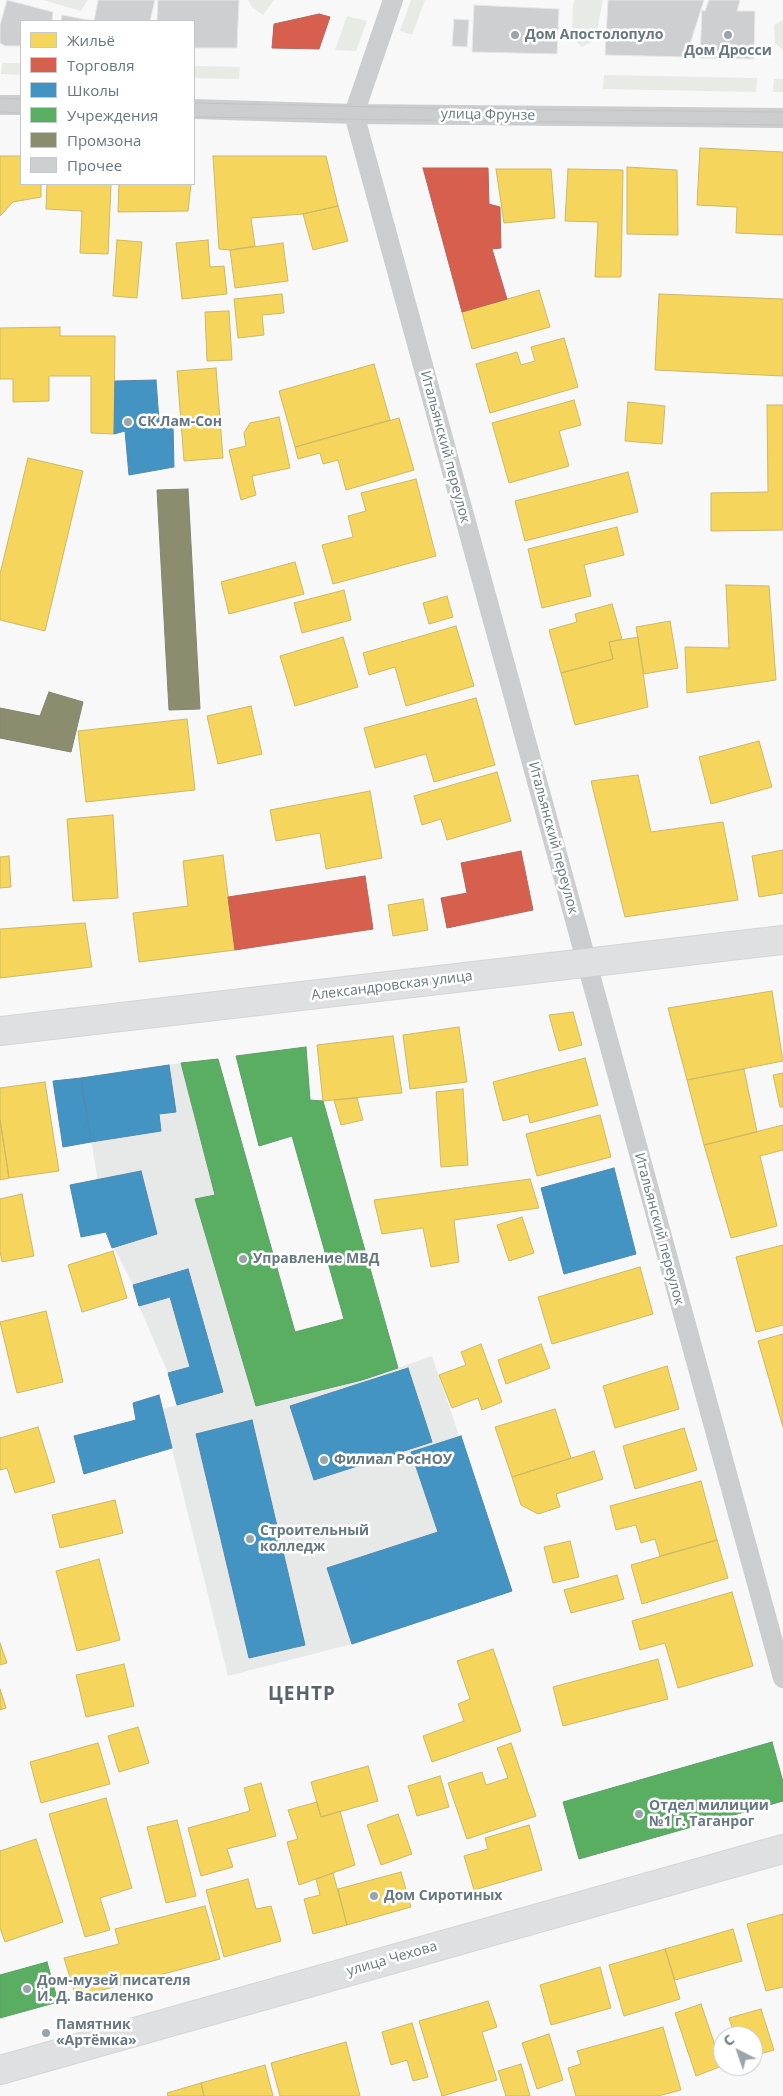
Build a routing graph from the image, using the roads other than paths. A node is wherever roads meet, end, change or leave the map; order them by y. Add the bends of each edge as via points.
1 (394, 0) edge
2 (0, 105) edge
3 (20, 105) edge
4 (195, 110) edge
5 (354, 114) junction
6 (783, 118) edge
7 (783, 940) edge
8 (587, 963) junction
9 (0, 1031) edge
10 (783, 1678) edge
11 (783, 1849) edge
12 (0, 2070) edge

1 - 5 street
2 - 3 street
4 - 5 street, улица Фрунзе
5 - 6 street, улица Фрунзе
5 - 8 street, Итальянский переулок
7 - 8 main road, Александровская улица
8 - 9 main road, Александровская улица
8 - 10 street, Итальянский переулок
11 - 12 main road, улица Чехова

